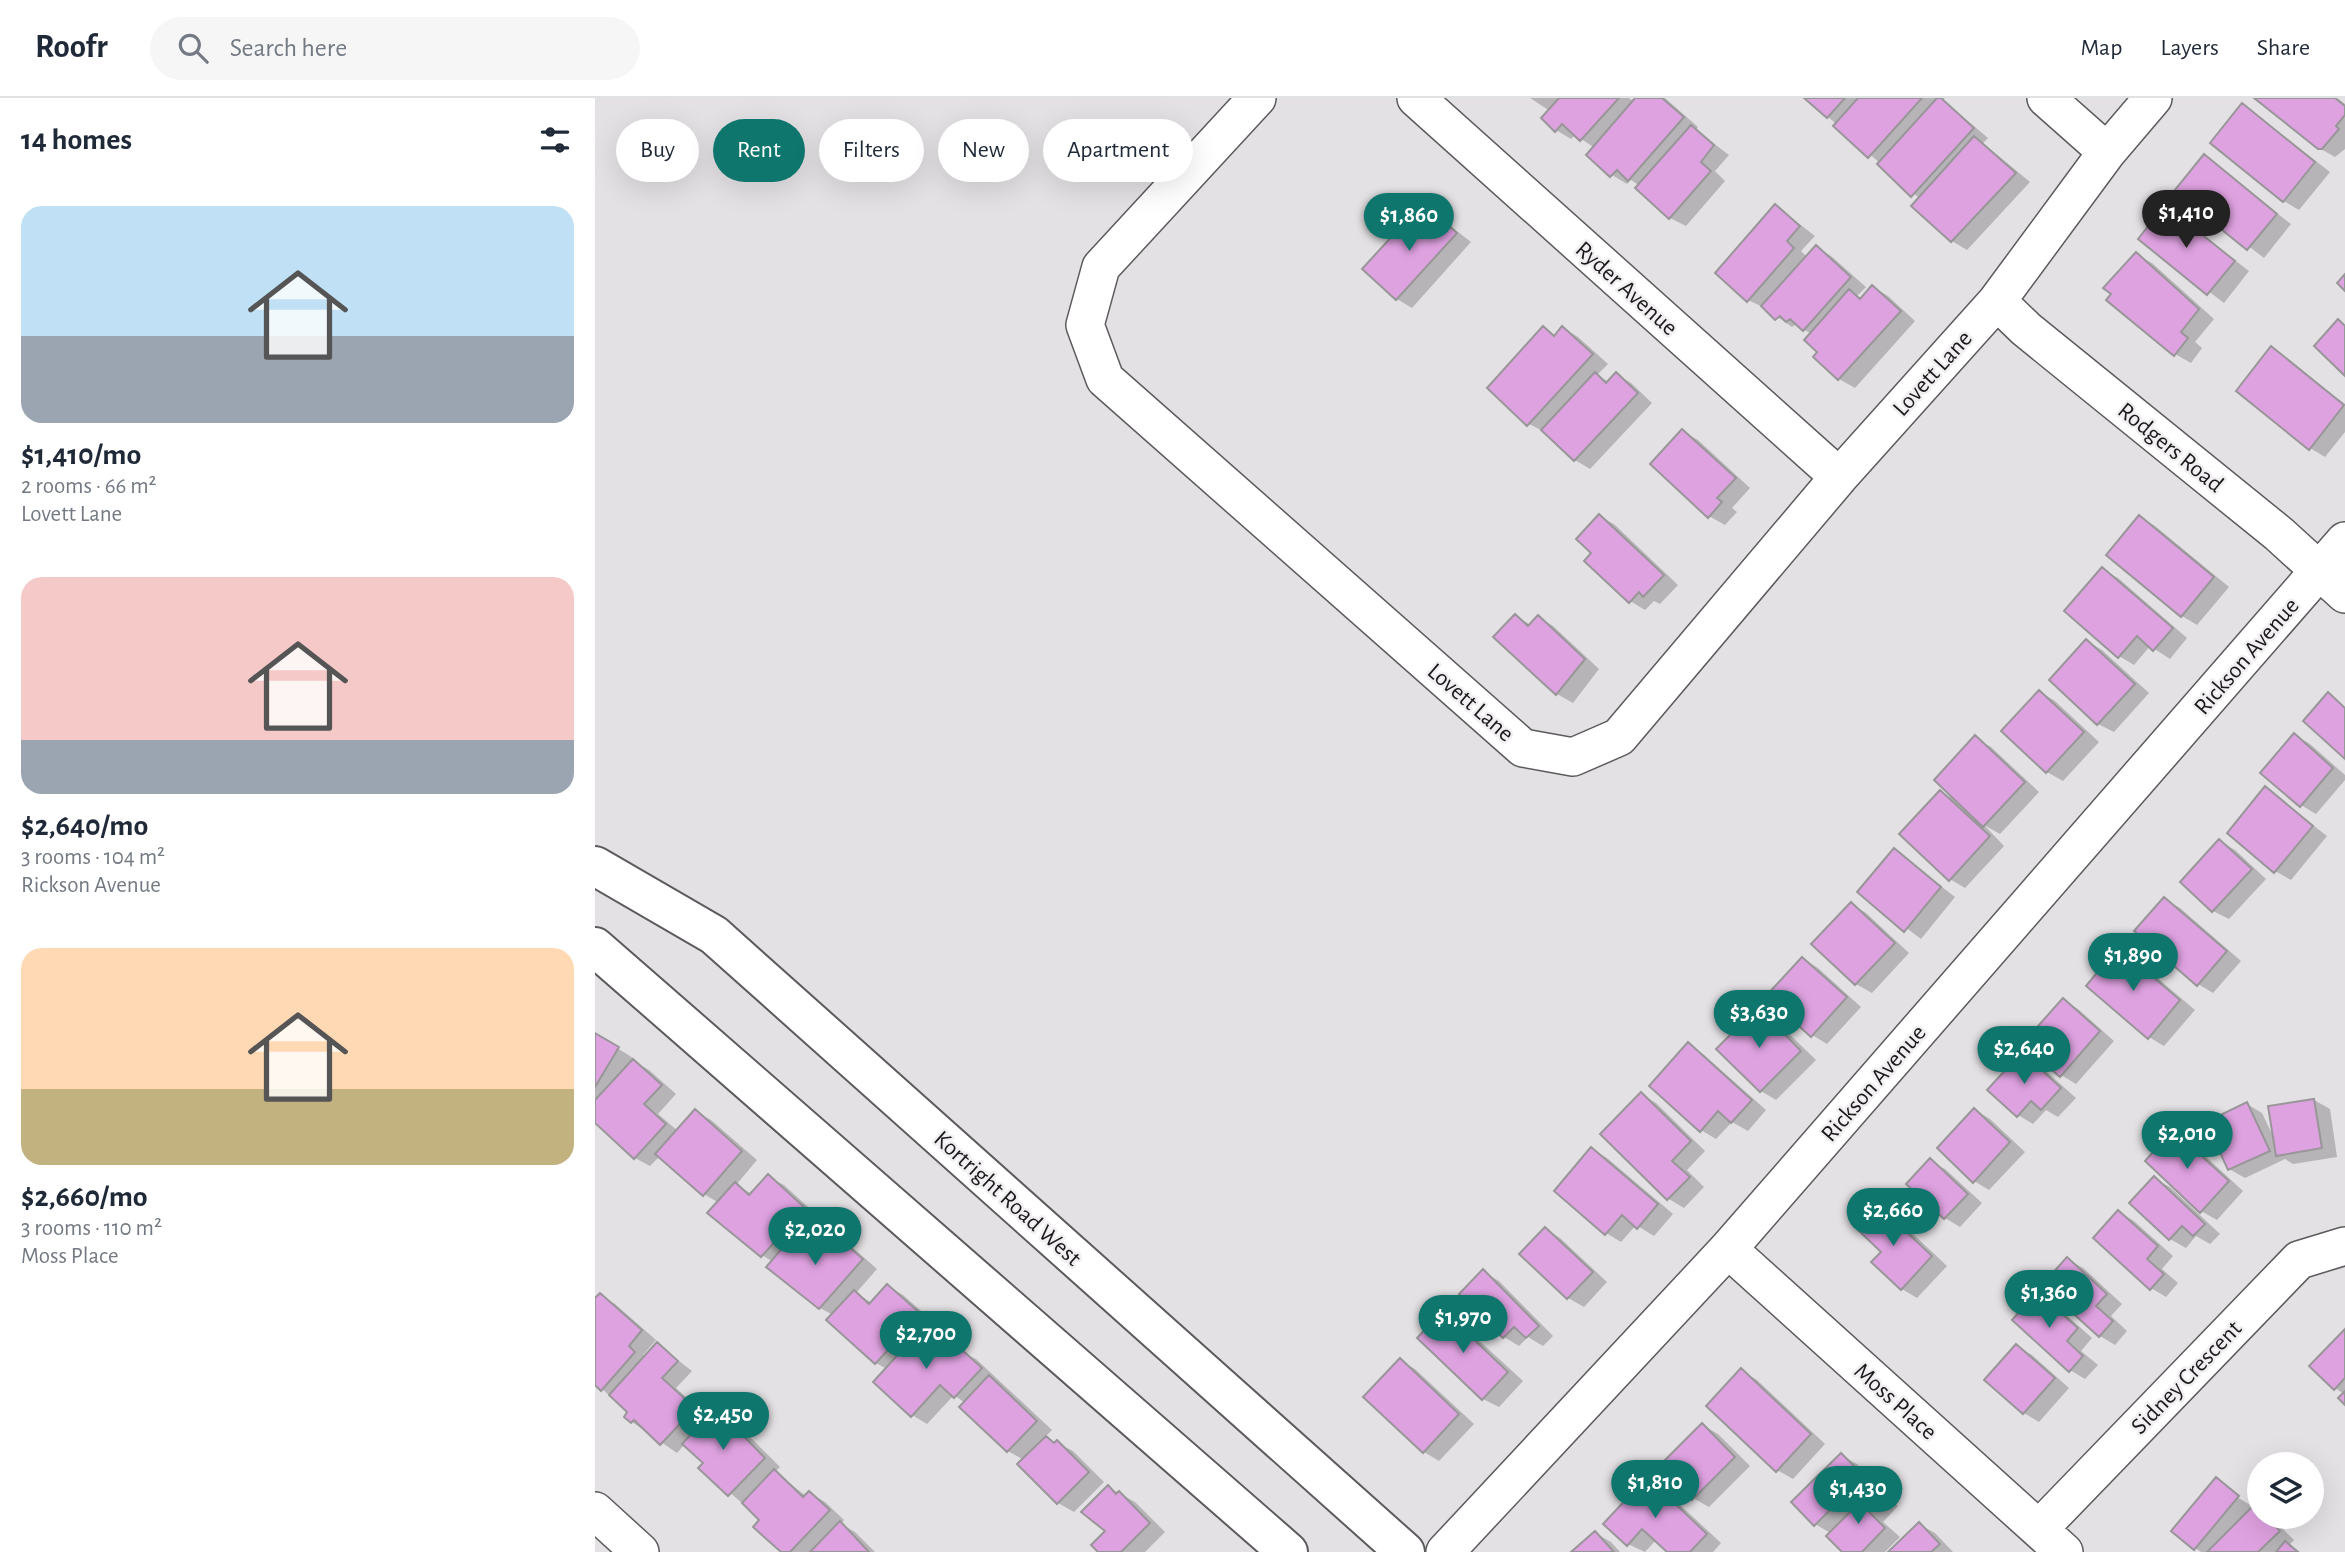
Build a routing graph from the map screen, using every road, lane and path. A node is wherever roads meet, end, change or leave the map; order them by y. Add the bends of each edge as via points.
1 (1257, 98) edge
2 (1416, 98) edge
3 (2046, 98) edge
4 (2153, 98) edge
5 (2106, 152) junction
6 (1997, 301) junction
7 (1839, 477) junction
8 (2345, 541) edge
9 (2332, 582) edge
10 (595, 866) edge
11 (595, 947) edge
12 (2345, 1246) edge
13 (1728, 1249) junction
14 (595, 1511) edge
15 (2052, 1541) edge
16 (640, 1552) edge
17 (1288, 1552) edge
18 (1405, 1552) edge
19 (1445, 1552) edge

1 - 7 street, Lovett Lane via 1101,267 1085,325 1105,379 1523,748 1573,757 1619,737
2 - 7 street, Ryder Avenue
3 - 5 street
4 - 5 street, Lovett Lane
5 - 6 street, Lovett Lane
6 - 7 street, Lovett Lane
6 - 9 street, Rodgers Road
8 - 9 street, Rickson Avenue
9 - 13 street, Rickson Avenue
10 - 18 street, Kortright Road West via 714,935
11 - 17 street
12 - 15 street, Sidney Crescent via 2299,1260
13 - 15 street, Moss Place
13 - 19 street, Rickson Avenue
14 - 16 street

